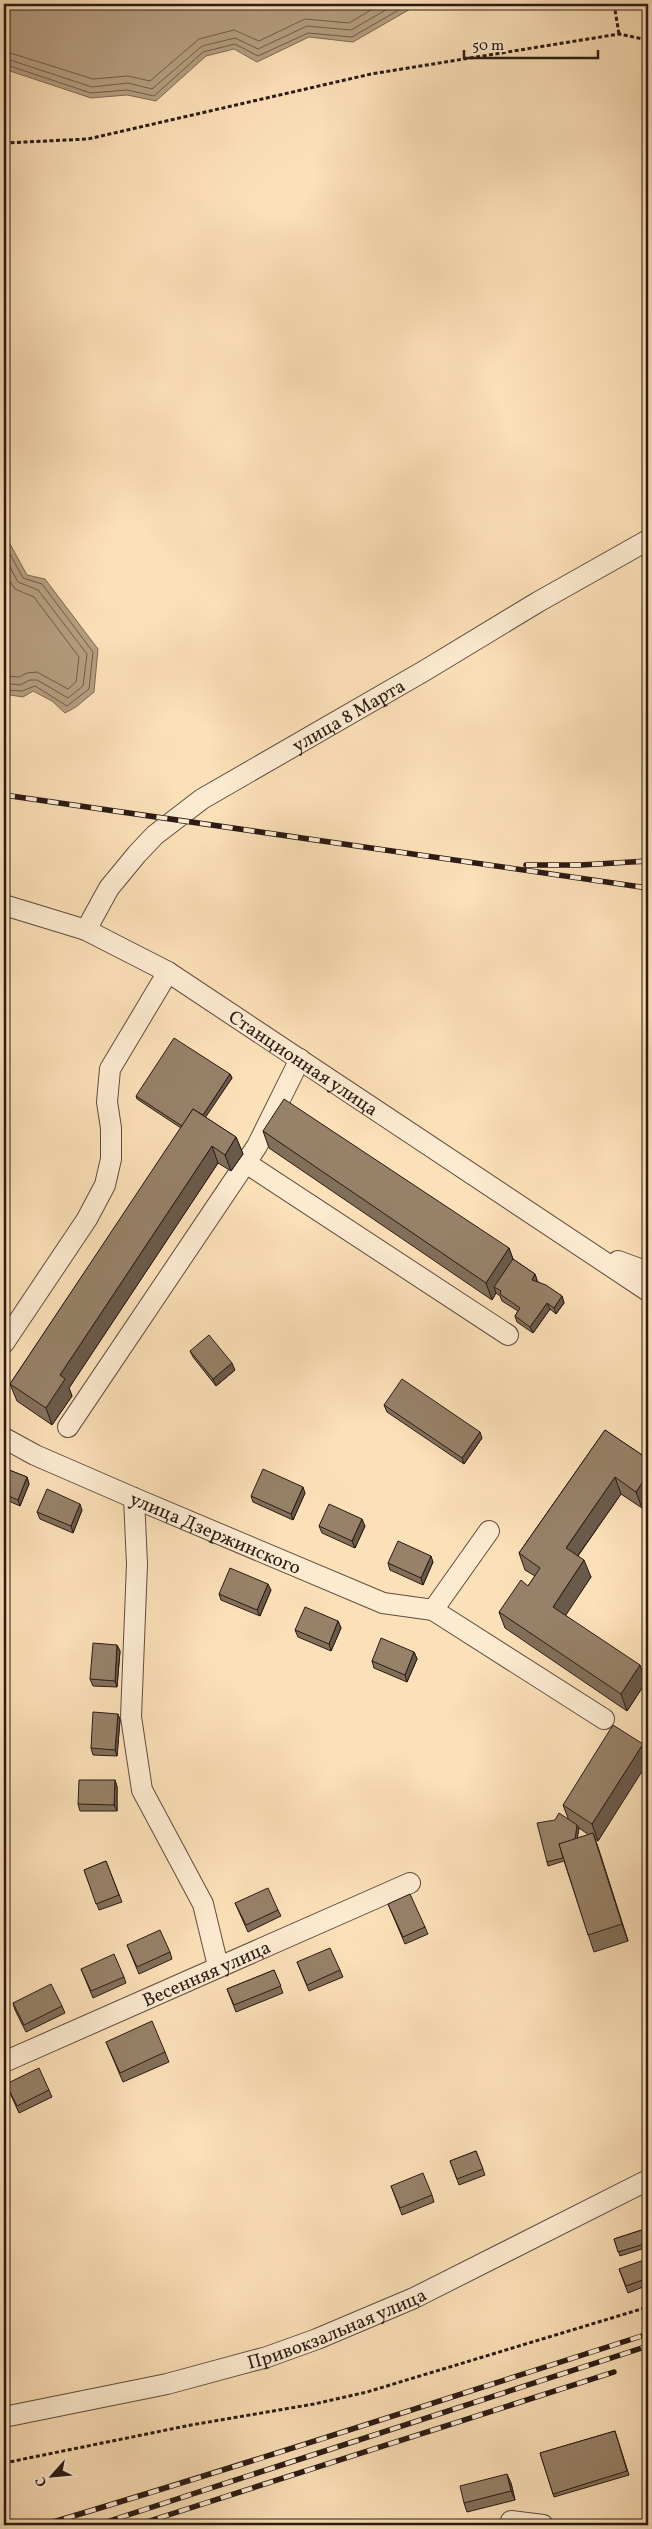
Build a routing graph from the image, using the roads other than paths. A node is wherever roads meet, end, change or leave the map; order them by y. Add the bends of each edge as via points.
1 (648, 540) edge
2 (4, 905) edge
3 (86, 930) junction
4 (168, 972) junction
5 (300, 1059) junction
6 (246, 1163) junction
7 (588, 1250) junction
8 (648, 1272) edge
9 (648, 1291) edge
10 (508, 1335) dead end
11 (4, 1343) edge
12 (68, 1427) dead end
13 (5, 1433) edge
14 (134, 1498) junction
15 (489, 1530) dead end
16 (433, 1610) junction
17 (604, 1719) dead end
18 (410, 1883) dead end
19 (218, 1966) junction
20 (4, 2062) edge
21 (648, 2180) edge
22 (4, 2418) edge
23 (511, 2521) dead end
24 (543, 2525) edge

1 - 3 street, улица 8 Марта via 202,799 172,821 137,854 109,888
2 - 3 street, Станционная улица
3 - 4 street, Станционная улица
4 - 5 street, Станционная улица
4 - 11 street via 110,1069 107,1102 111,1159 105,1185 87,1219
5 - 6 street
5 - 7 street, Станционная улица
6 - 10 street
6 - 12 street
7 - 8 street, Станционная улица
7 - 9 street, Станционная улица
13 - 14 street, улица Дзержинского
14 - 16 street, улица Дзержинского via 383,1603
14 - 19 street via 137,1564 131,1718 142,1790 203,1904
15 - 16 street
16 - 17 street
18 - 19 street, Весенняя улица
19 - 20 street, Весенняя улица
21 - 22 street, Привокзальная улица via 414,2298 317,2339 267,2357 167,2384
23 - 24 street

